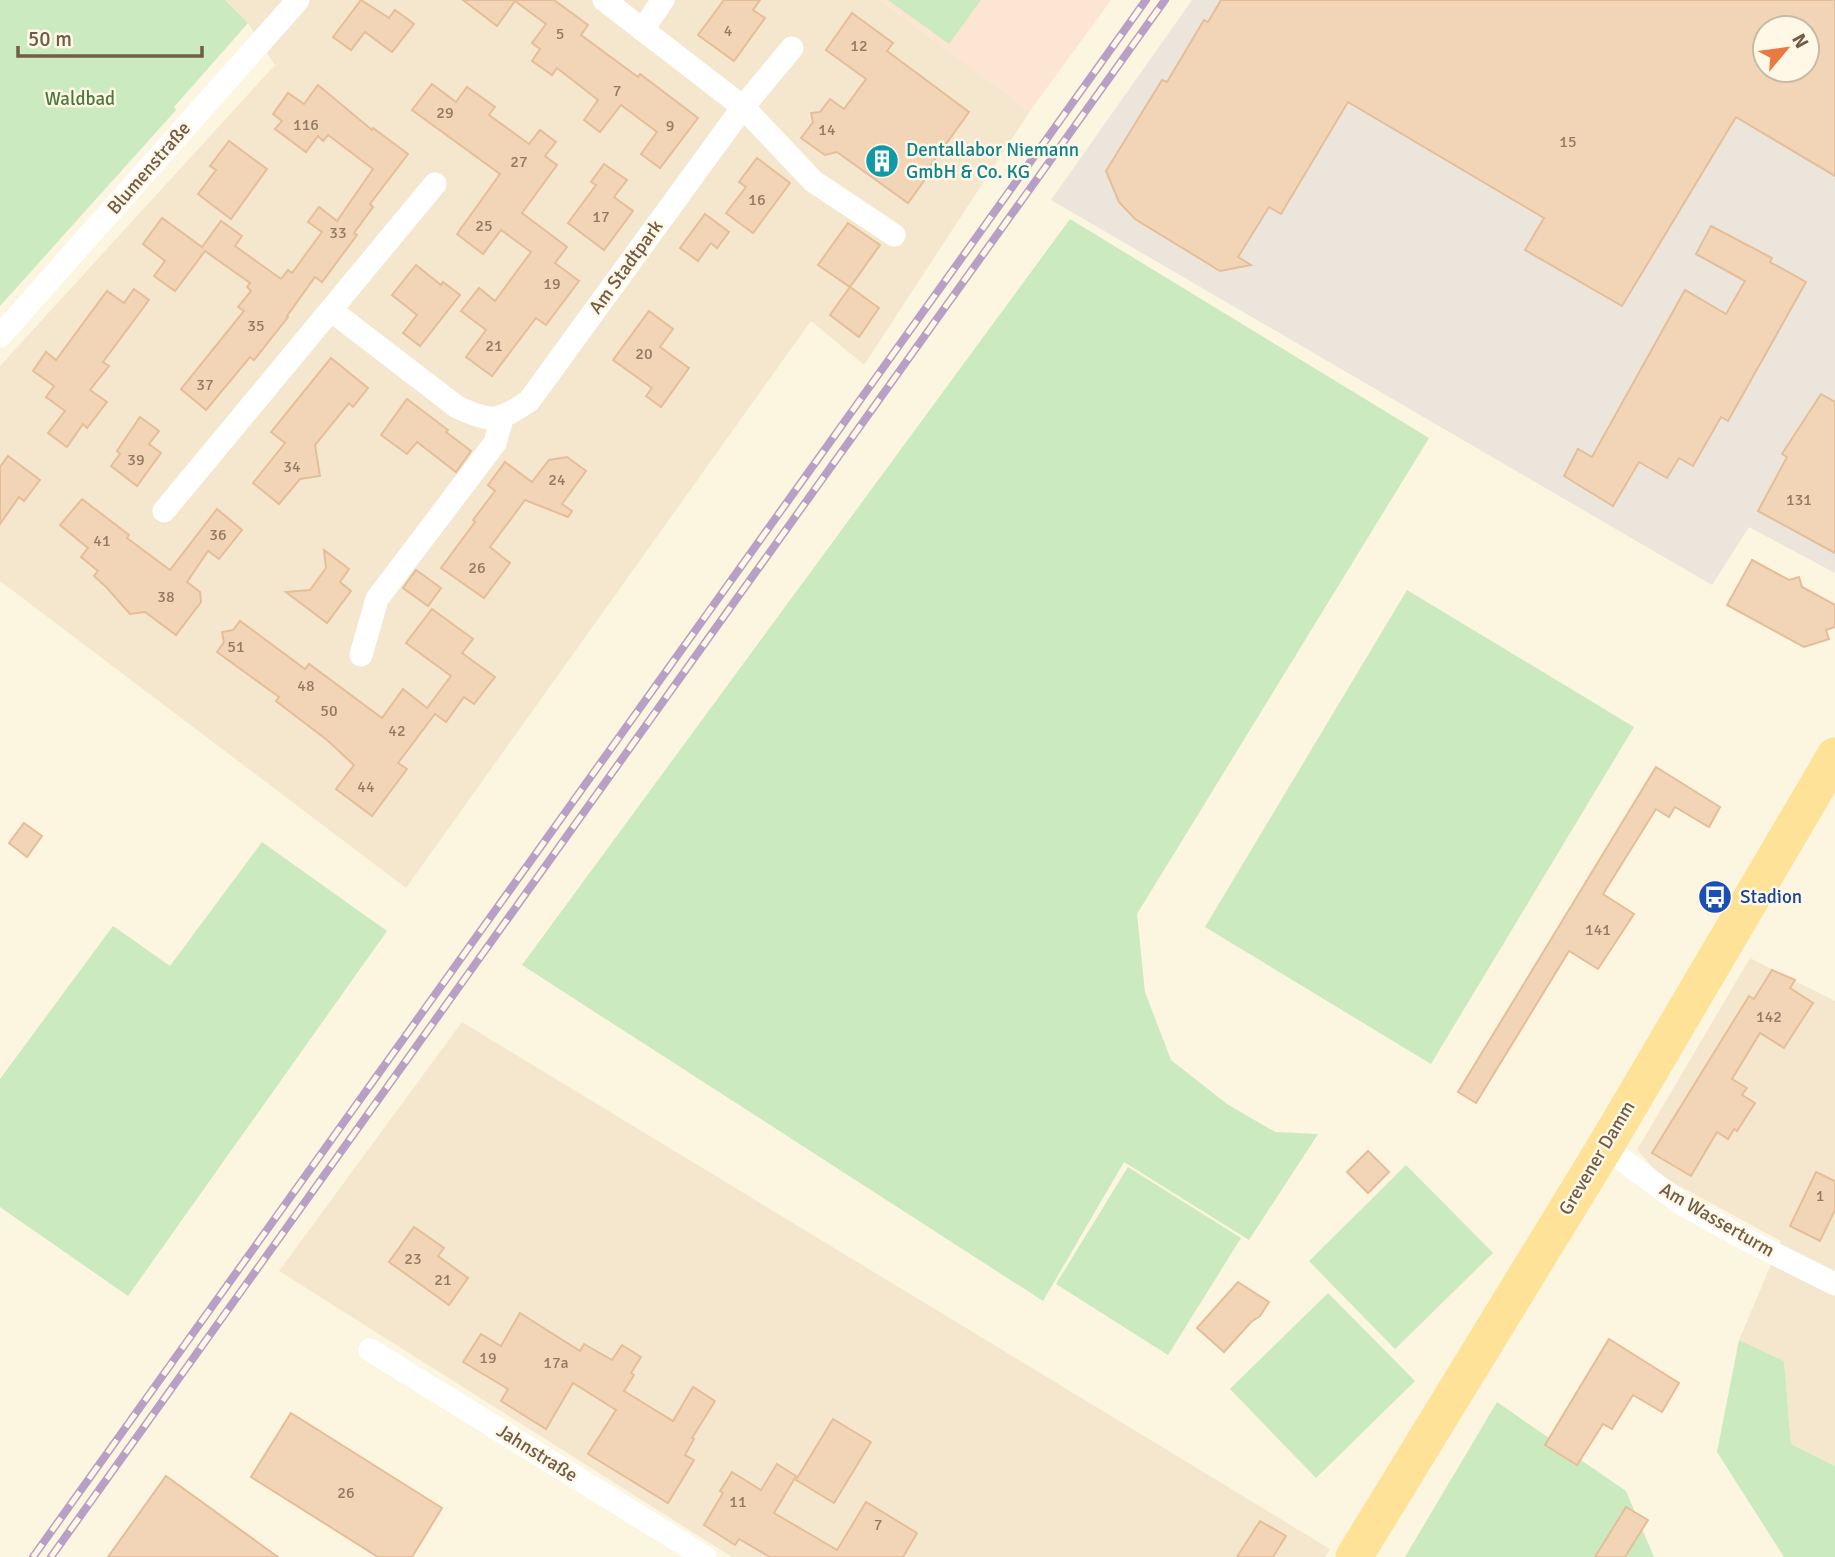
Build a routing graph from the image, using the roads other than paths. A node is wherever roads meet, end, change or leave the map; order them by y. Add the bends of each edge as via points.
1 (298, 0) edge
2 (604, 0) edge
3 (663, 0) edge
4 (643, 29) junction
5 (792, 48) dead end
6 (743, 107) junction
7 (435, 184) dead end
8 (894, 235) dead end
9 (332, 311) junction
10 (0, 336) edge
11 (502, 419) junction
12 (164, 511) dead end
13 (361, 655) dead end
14 (1835, 756) edge
15 (1605, 1147) junction
16 (1835, 1284) edge
17 (370, 1349) dead end
18 (705, 1557) edge
19 (1354, 1557) edge

1 - 10 street, Blumenstraße
2 - 4 street
3 - 4 street
4 - 6 street
5 - 6 street, Am Stadtpark
6 - 8 street via 813,181
6 - 11 street, Am Stadtpark via 529,401
7 - 9 street
9 - 11 street via 457,407 480,417
9 - 12 street
11 - 13 street via 495,443 377,598
14 - 15 main road, Grevener Damm
15 - 16 street, Am Wasserturm via 1682,1204
15 - 19 main road, Grevener Damm
17 - 18 street, Jahnstraße

